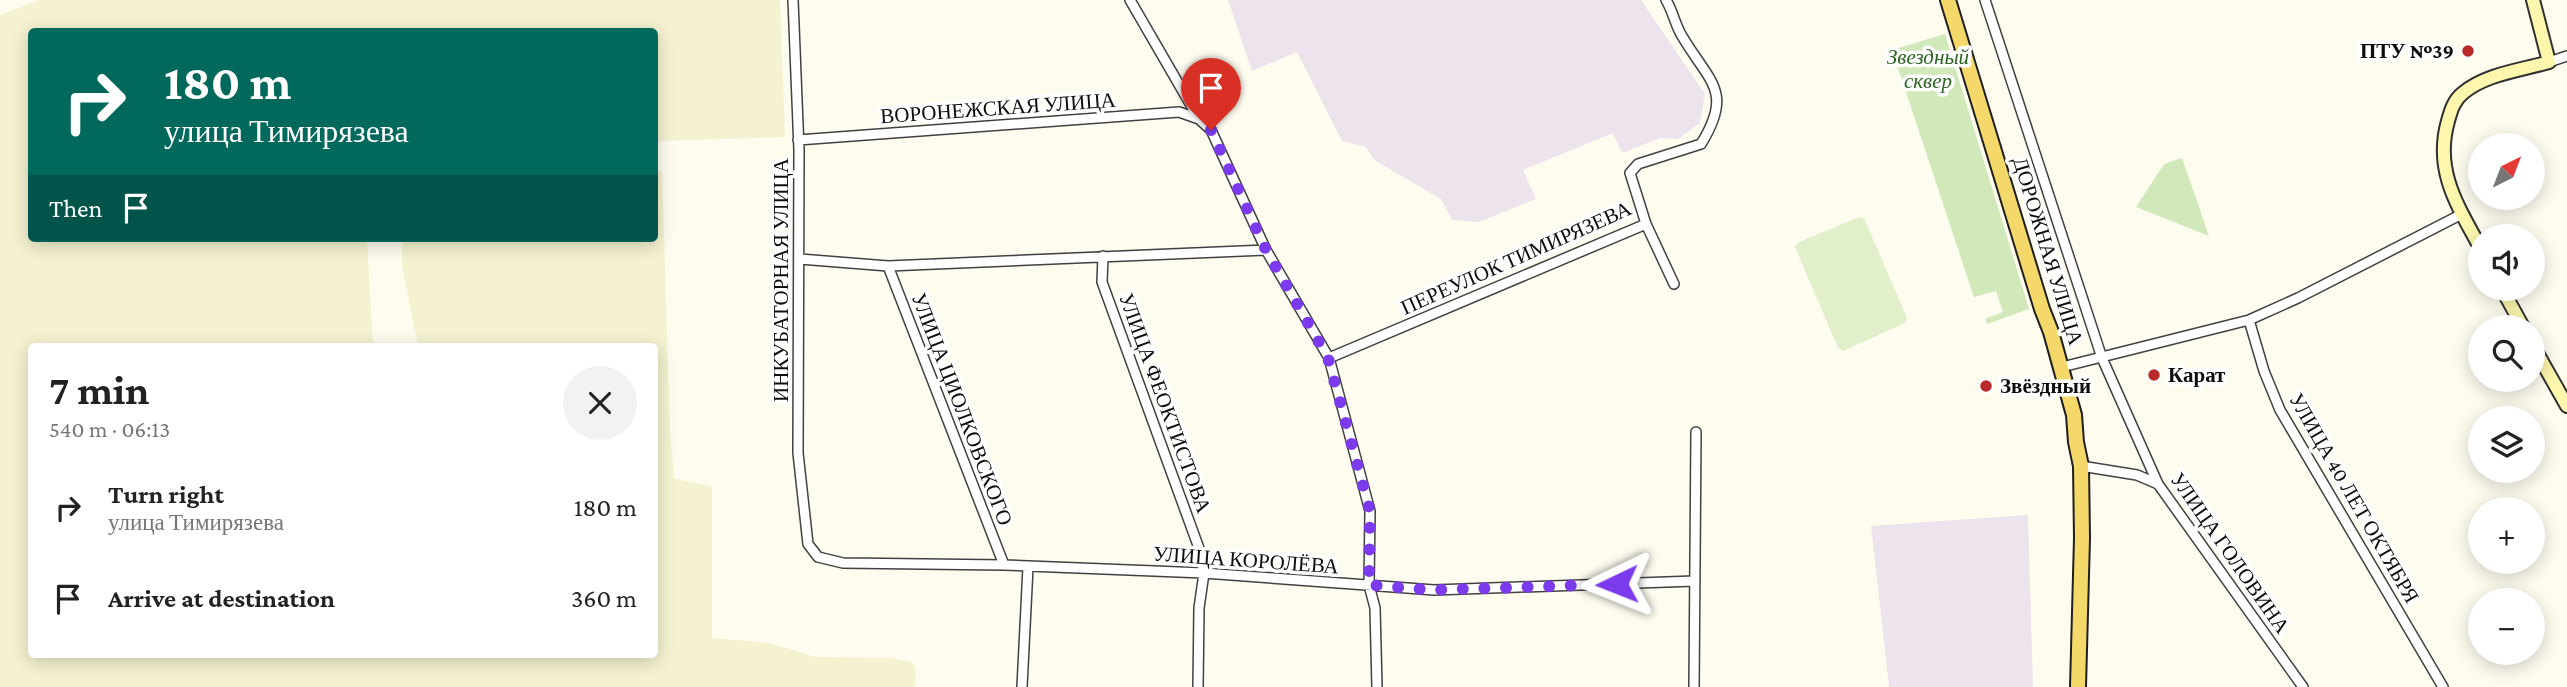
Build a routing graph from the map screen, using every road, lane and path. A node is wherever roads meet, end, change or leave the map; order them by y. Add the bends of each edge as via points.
1 (793, 0) edge
2 (1130, 0) edge
3 (1948, 0) edge
4 (1985, 0) edge
5 (2533, 0) edge
6 (1669, 1) edge
7 (2567, 56) edge
8 (2549, 62) junction
9 (1199, 118) junction
10 (798, 140) junction
11 (2462, 214) junction
12 (1646, 224) junction
13 (2468, 225) edge
14 (1266, 250) junction
15 (1103, 256) junction
16 (800, 259) junction
17 (888, 266) junction
18 (1674, 284) dead end
19 (2249, 320) junction
20 (1328, 358) junction
21 (2102, 358) junction
22 (2062, 367) junction
23 (2545, 367) edge
24 (2567, 407) edge
25 (1696, 432) dead end
26 (2081, 466) junction
27 (2158, 484) junction
28 (818, 557) joint
29 (1004, 565) junction
30 (1028, 567) junction
31 (1204, 573) junction
32 (1695, 581) junction
33 (1369, 585) junction
34 (1022, 687) edge
35 (1198, 687) edge
36 (1377, 687) edge
37 (1694, 687) edge
38 (2078, 687) edge
39 (2303, 687) edge
40 (2443, 687) edge

1 - 10 street, ИНКУБАТОРНАЯ УЛИЦА
2 - 9 street
3 - 22 main road, ДОРОЖНАЯ УЛИЦА
4 - 21 street, УЛИЦА ГОЛОВИНА
5 - 8 main road
6 - 12 street, ПЕРЕУЛОК ТИМИРЯЗЕВА via 1680,33 1718,96 1715,122 1701,144 1638,164 1630,173
7 - 8 street
8 - 11 main road via 2474,86 2451,107 2442,155 2445,177
9 - 10 street, ВОРОНЕЖСКАЯ УЛИЦА via 1179,112
9 - 14 street via 1211,130
10 - 16 street, ИНКУБАТОРНАЯ УЛИЦА
11 - 13 main road
11 - 19 street
12 - 18 street
12 - 20 street, ПЕРЕУЛОК ТИМИРЯЗЕВА
14 - 15 street
14 - 20 street
15 - 17 street
15 - 31 street, УЛИЦА ФЕОКТИСТОВА via 1102,282 1200,551
16 - 17 street
16 - 28 street, ИНКУБАТОРНАЯ УЛИЦА via 798,453 808,544
17 - 29 street, УЛИЦА ЦИОЛКОВСКОГО
19 - 21 street
19 - 40 street, УЛИЦА 40 ЛЕТ ОКТЯБРЯ via 2280,410
20 - 33 street via 1370,511
21 - 22 street
21 - 27 street, УЛИЦА ГОЛОВИНА
22 - 26 main road, ДОРОЖНАЯ УЛИЦА
23 - 24 main road
25 - 32 street
26 - 27 street via 2137,475
26 - 38 main road, ДОРОЖНАЯ УЛИЦА
27 - 39 street, УЛИЦА ГОЛОВИНА
28 - 29 street, УЛИЦА КОРОЛЁВА via 844,563
29 - 30 street, УЛИЦА КОРОЛЁВА
30 - 31 street, УЛИЦА КОРОЛЁВА
30 - 34 street
31 - 33 street, УЛИЦА КОРОЛЁВА
31 - 35 street, УЛИЦА ФЕОКТИСТОВА
32 - 33 street, УЛИЦА КОРОЛЁВА via 1434,590
32 - 37 street
33 - 36 street via 1375,608

